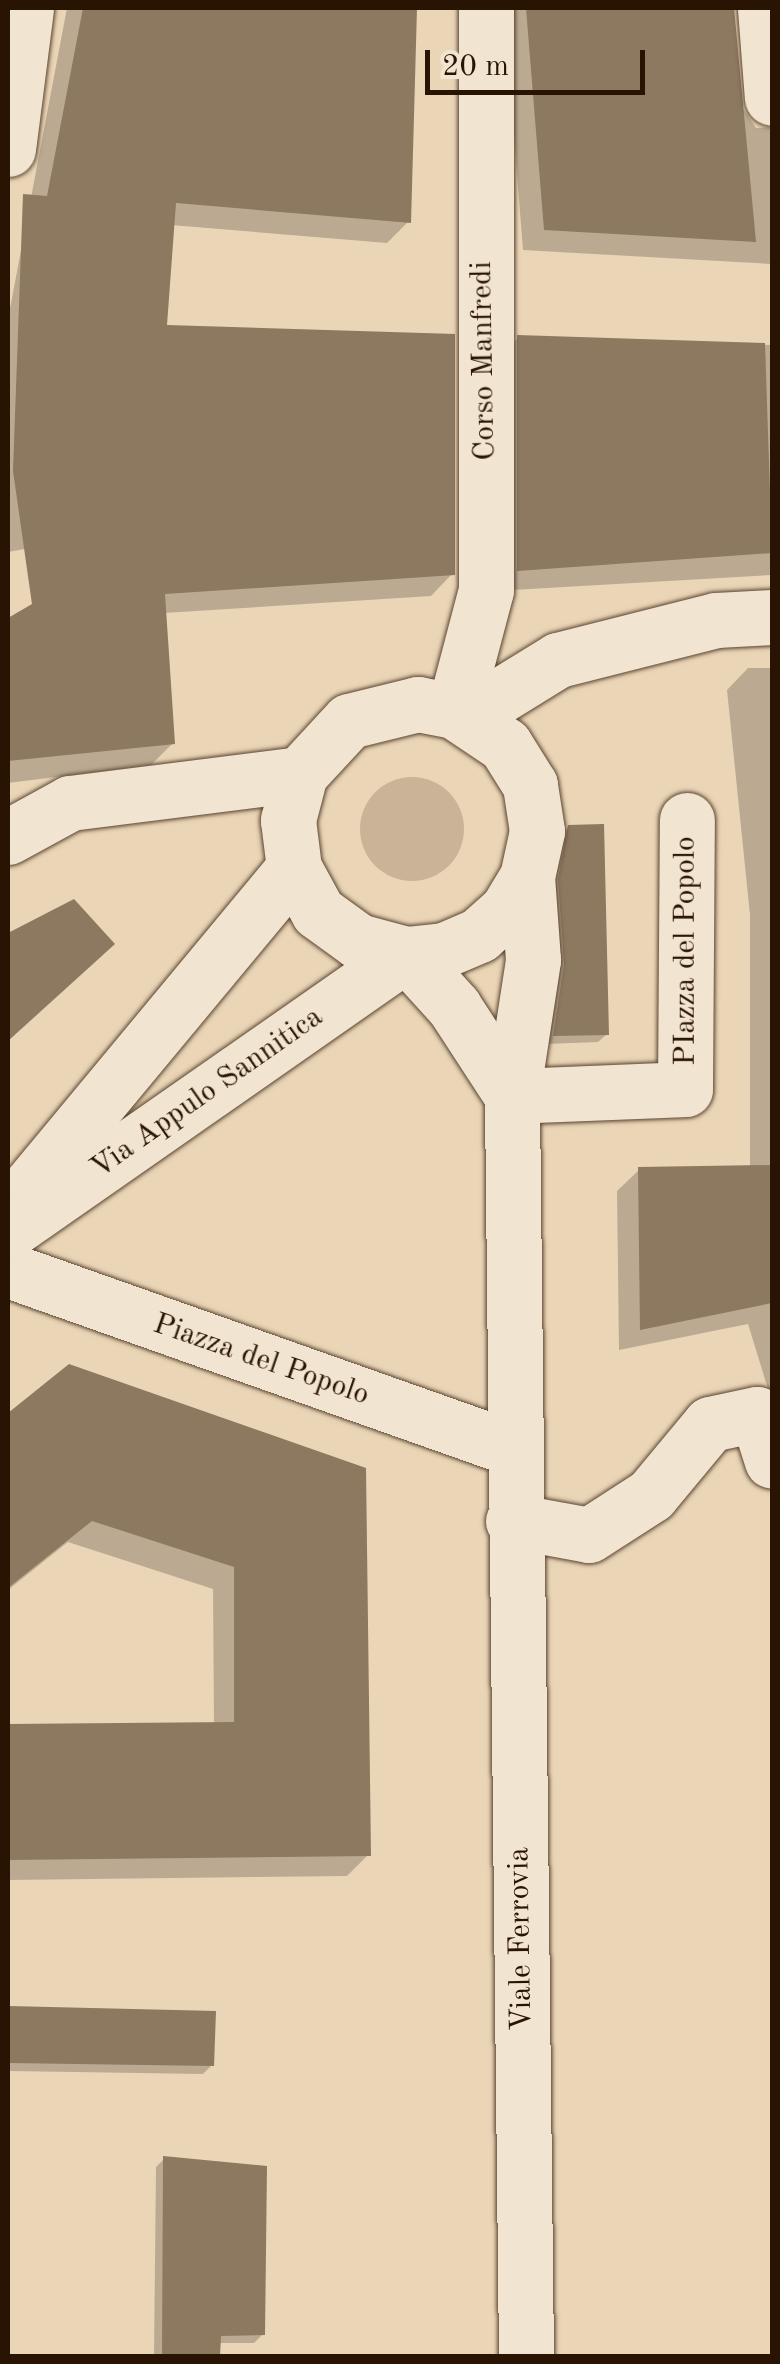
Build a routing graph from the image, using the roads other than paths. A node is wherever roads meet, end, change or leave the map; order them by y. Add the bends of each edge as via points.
1 (26, 8) edge
2 (486, 8) edge
3 (765, 8) edge
4 (772, 98) edge
5 (8, 148) edge
6 (772, 617) edge
7 (461, 714) junction
8 (300, 774) junction
9 (687, 820) dead end
10 (8, 837) edge
11 (294, 868) junction
12 (527, 877) junction
13 (406, 954) junction
14 (512, 1096) junction
15 (8, 1213) edge
16 (8, 1232) edge
17 (8, 1270) edge
18 (514, 1450) junction
19 (772, 1461) edge
20 (513, 1521) junction
21 (526, 2356) edge

1 - 5 main road
2 - 7 main road, Corso Manfredi via 486,590
3 - 4 main road
6 - 7 main road via 716,620 558,660
7 - 8 main road via 418,704 365,714 320,744
7 - 12 main road via 505,744 530,785 538,832
8 - 10 main road via 70,803
8 - 11 main road via 288,820
9 - 14 main road, PIazza del Popolo via 685,1090
11 - 13 main road via 318,912 358,941
11 - 15 main road, Via Appulo Sannitica
12 - 13 main road via 507,910 479,935 444,950
12 - 14 main road via 533,960
13 - 14 main road via 454,1007
13 - 16 main road, Via Appulo Sannitica
14 - 18 main road
17 - 18 main road, Piazza del Popolo
18 - 20 main road
19 - 20 main road via 758,1414 710,1424 651,1494 589,1535
20 - 21 main road, Viale Ferrovia

